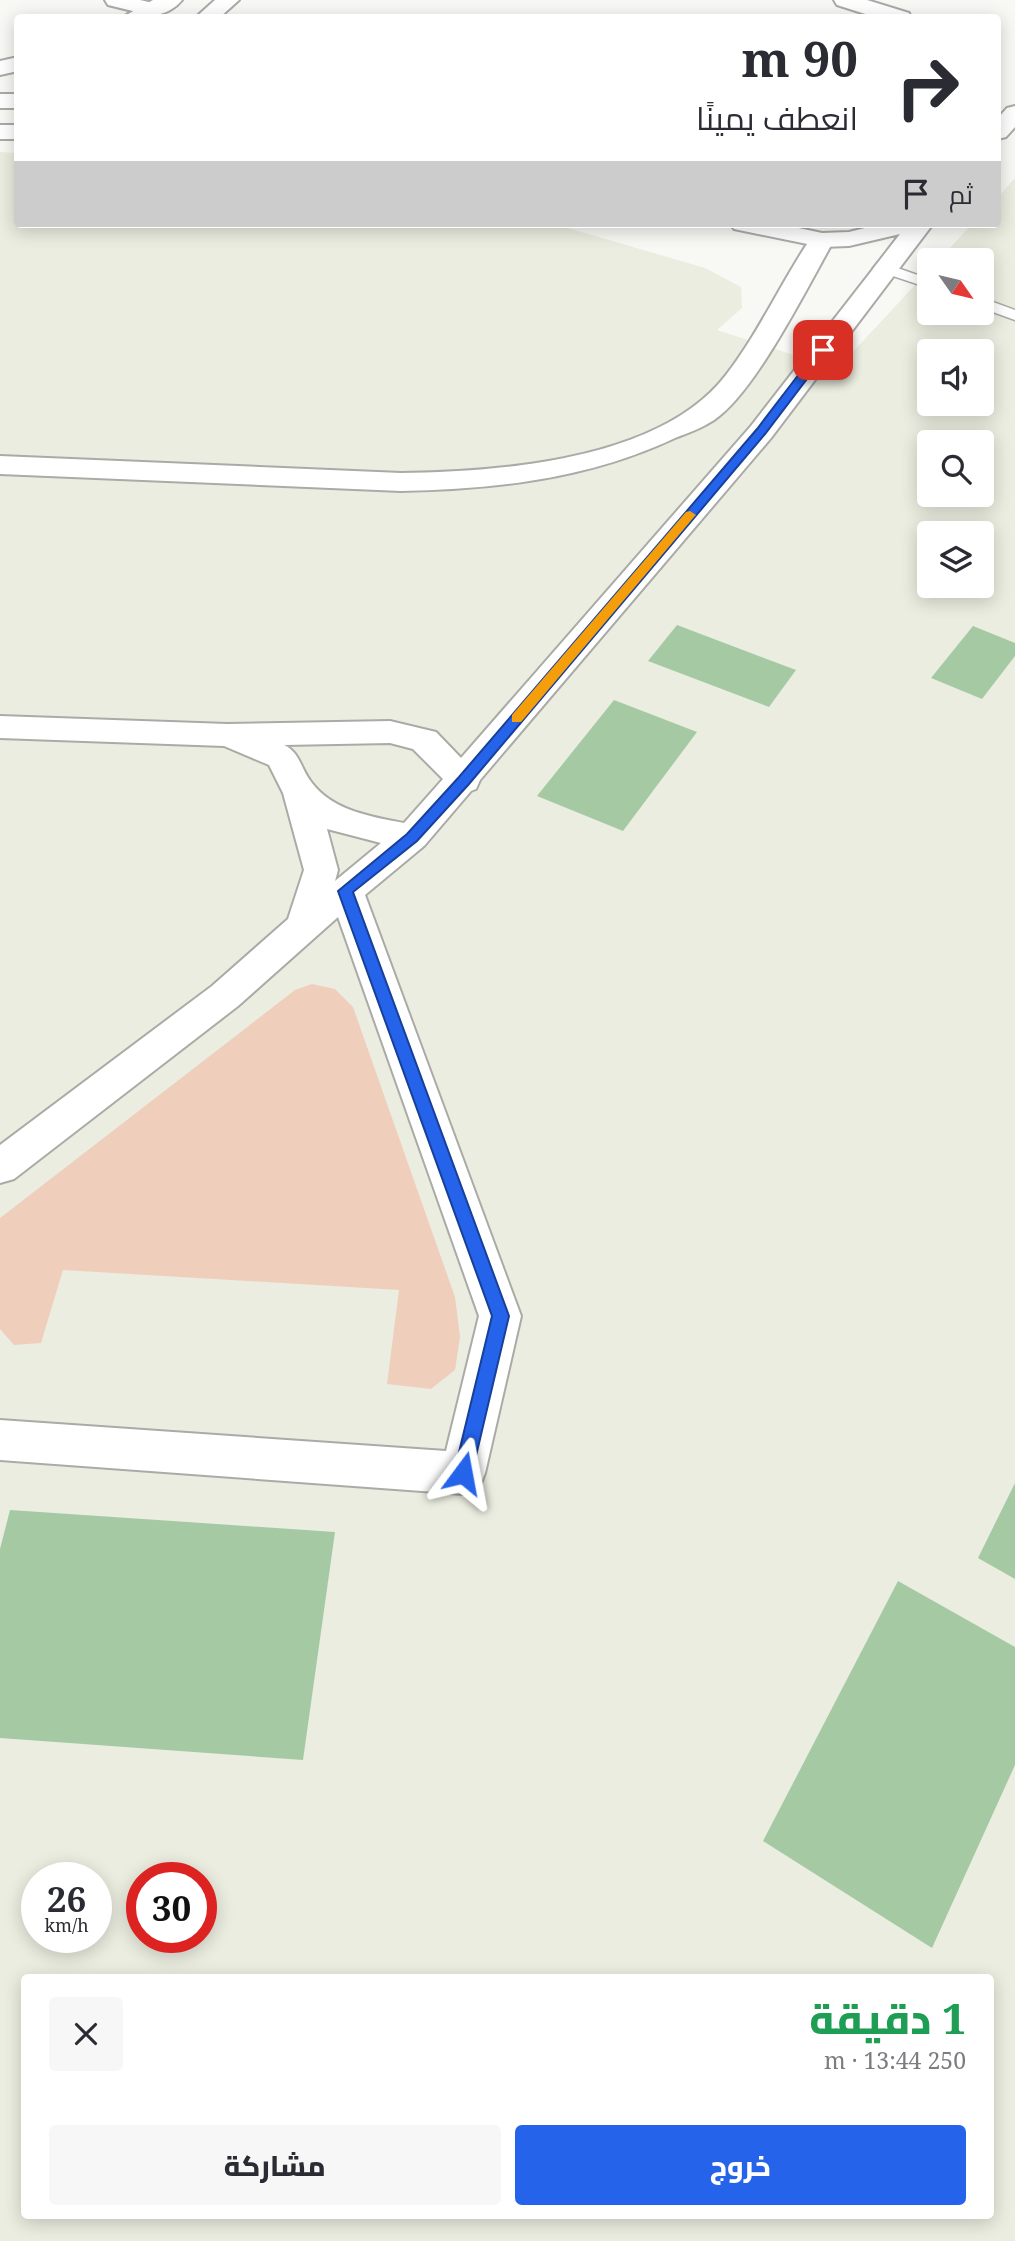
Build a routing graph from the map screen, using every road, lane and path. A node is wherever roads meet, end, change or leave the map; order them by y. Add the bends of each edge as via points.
1 (116, 0) edge
2 (171, 0) edge
3 (229, 0) edge
4 (845, 0) edge
5 (140, 13) edge
6 (210, 14) edge
7 (889, 14) edge
8 (1015, 113) edge
9 (1001, 129) edge
10 (763, 228) edge
11 (895, 228) edge
12 (919, 228) edge
13 (822, 240) junction
14 (886, 269) junction
15 (917, 280) edge
16 (994, 307) edge
17 (1015, 315) edge
18 (733, 423) junction
19 (0, 465) edge
20 (0, 727) edge
21 (227, 735) junction
22 (464, 780) junction
23 (300, 793) junction
24 (412, 837) junction
25 (346, 891) junction
26 (303, 926) junction
27 (0, 1167) edge
28 (0, 1440) edge

1 - 5 street
2 - 5 street
3 - 6 street
4 - 7 street
8 - 9 street
10 - 13 street
11 - 13 street
12 - 14 street
13 - 18 street via 735,382
14 - 15 lane
14 - 18 street
16 - 17 lane
18 - 19 street via 535,473 459,481
18 - 22 street
20 - 21 street
21 - 22 street via 390,732 424,740
21 - 23 street via 281,757
22 - 24 street
23 - 24 street via 342,823
23 - 26 street via 321,870
24 - 25 street
25 - 26 street
25 - 28 street via 500,1316 463,1473
26 - 27 street via 225,996

